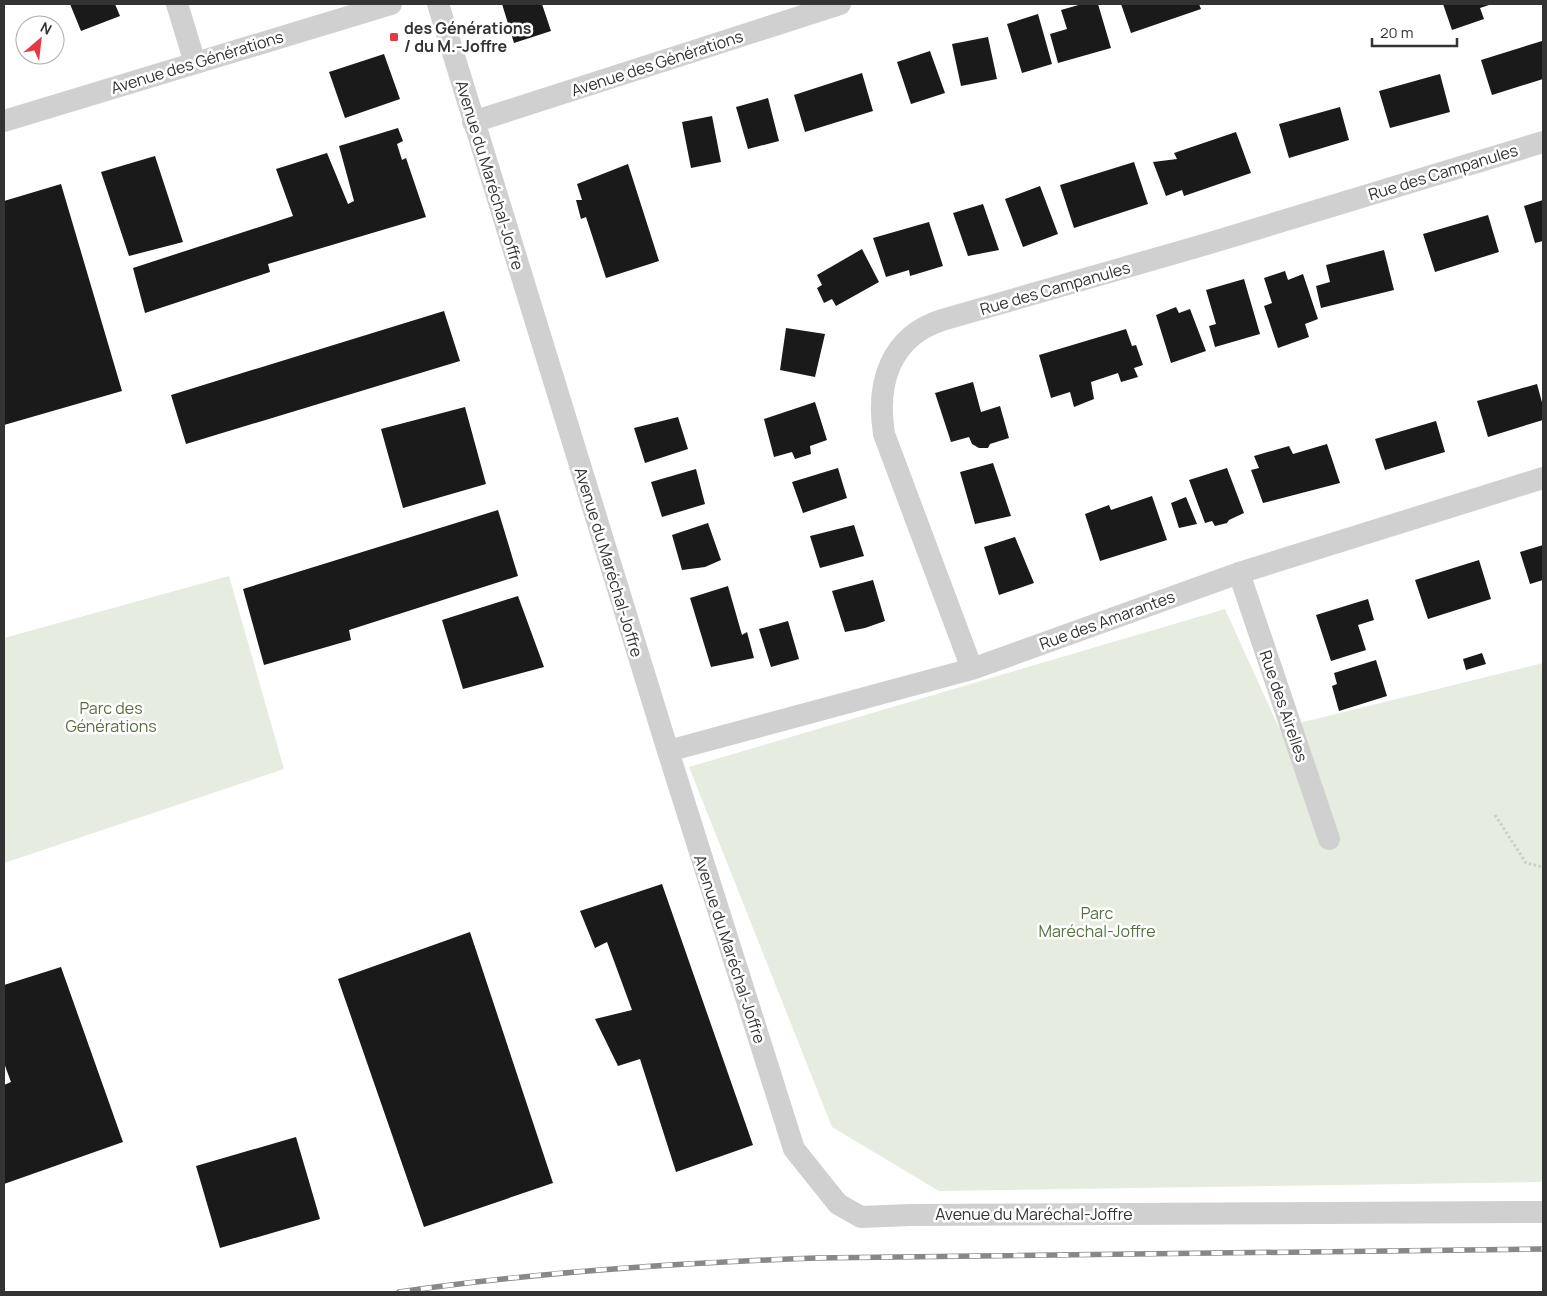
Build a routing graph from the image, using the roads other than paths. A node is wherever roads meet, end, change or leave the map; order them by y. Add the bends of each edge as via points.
1 (177, 4) edge
2 (391, 4) edge
3 (438, 4) edge
4 (840, 4) edge
5 (805, 9) edge
6 (195, 63) junction
7 (4, 121) edge
8 (473, 122) junction
9 (1543, 142) edge
10 (1543, 478) edge
11 (1239, 573) junction
12 (972, 669) junction
13 (668, 751) junction
14 (1329, 839) dead end
15 (1543, 1212) edge

1 - 6 street
2 - 6 street, Avenue des Générations
3 - 8 street, Avenue du Maréchal-Joffre
4 - 5 street, Avenue des Générations
5 - 8 street, Avenue des Générations
6 - 7 street, Avenue des Générations
8 - 13 street, Avenue du Maréchal-Joffre
9 - 12 street, Rue des Campanules via 942,320 926,325 910,337 896,354 887,373 881,412 884,434
10 - 11 street, Rue des Amarantes
11 - 12 street, Rue des Amarantes
11 - 14 street, Rue des Airelles
12 - 13 street, Rue des Amarantes
13 - 15 street, Avenue du Maréchal-Joffre via 794,1150 838,1204 861,1217

